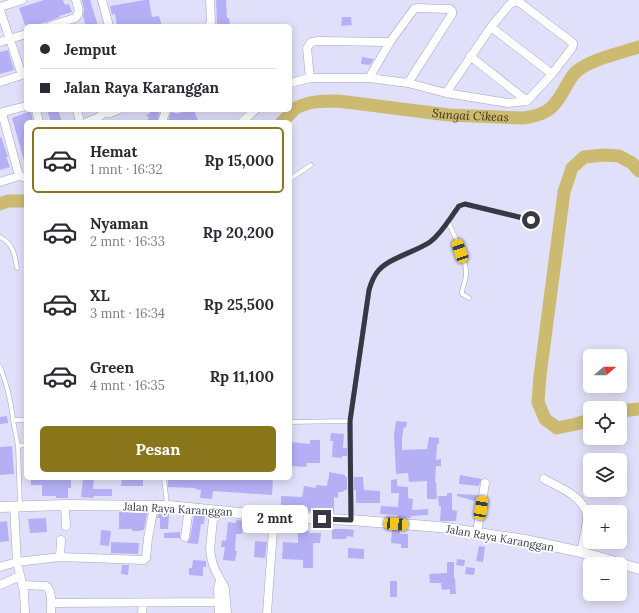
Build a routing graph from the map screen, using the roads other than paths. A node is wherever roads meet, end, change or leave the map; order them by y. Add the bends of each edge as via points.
1 (22, 0) edge
2 (76, 0) edge
3 (102, 0) edge
4 (210, 0) edge
5 (0, 7) edge
6 (0, 10) edge
7 (56, 24) edge
8 (108, 24) edge
9 (210, 24) edge
10 (492, 27) junction
11 (24, 35) edge
12 (10, 39) junction
13 (0, 42) edge
14 (390, 42) junction
15 (470, 56) junction
16 (24, 73) edge
17 (552, 74) junction
18 (24, 75) edge
19 (310, 78) junction
20 (369, 78) junction
21 (0, 82) edge
22 (292, 82) edge
23 (408, 83) junction
24 (446, 93) junction
25 (527, 101) junction
26 (24, 107) edge
27 (113, 112) edge
28 (253, 112) edge
29 (1, 113) edge
30 (102, 115) edge
31 (91, 120) edge
32 (244, 120) edge
33 (311, 165) dead end
34 (23, 177) edge
35 (292, 178) edge
36 (0, 182) edge
37 (531, 220) dead end
38 (448, 222) junction
39 (0, 237) edge
40 (17, 268) dead end
41 (469, 298) dead end
42 (0, 367) edge
43 (13, 420) junction
44 (24, 420) edge
45 (350, 421) junction
46 (292, 422) edge
47 (24, 445) edge
48 (18, 446) junction
49 (544, 479) dead end
50 (164, 480) edge
51 (485, 483) dead end
52 (65, 505) junction
53 (17, 506) junction
54 (154, 506) junction
55 (168, 506) junction
56 (0, 507) edge
57 (189, 508) junction
58 (214, 510) junction
59 (277, 517) junction
60 (351, 520) junction
61 (66, 526) dead end
62 (477, 532) junction
63 (185, 537) dead end
64 (61, 540) dead end
65 (581, 552) junction
66 (60, 557) junction
67 (17, 562) junction
68 (0, 567) edge
69 (639, 569) edge
70 (20, 576) junction
71 (220, 580) junction
72 (0, 585) edge
73 (23, 585) junction
74 (218, 602) junction
75 (51, 603) junction
76 (143, 603) junction
77 (25, 613) edge
78 (51, 613) edge
79 (142, 613) edge
80 (219, 613) edge
81 (227, 613) edge
82 (267, 613) edge
83 (272, 613) edge

1 - 5 street
2 - 7 street via 78,15
3 - 8 street
4 - 9 street
6 - 12 street
10 - 15 street
10 - 17 street
10 - 17 street via 510,4 519,2 572,43 572,48
11 - 12 street
12 - 13 street
12 - 16 street
14 - 19 street via 311,42 307,48
14 - 20 street
14 - 23 street via 414,9 452,11
15 - 24 street
15 - 25 street
17 - 25 street
18 - 21 street
19 - 20 street
19 - 22 street
20 - 23 street
23 - 24 street
24 - 25 street via 508,103
26 - 29 street
27 - 30 street
28 - 32 street
29 - 34 street
30 - 31 street
33 - 35 lane
34 - 36 street
37 - 38 lane via 465,204 459,206
38 - 41 lane via 466,268 462,294
38 - 45 lane via 432,241 386,264 378,270 374,278 369,290
39 - 40 lane via 13,249
42 - 43 lane via 8,388
43 - 44 lane
43 - 48 lane
45 - 46 lane
45 - 60 lane
47 - 48 lane
48 - 53 lane
49 - 65 street via 574,496 586,510
50 - 55 lane
51 - 62 street
52 - 53 street, Jalan Raya Karanggan
52 - 54 street, Jalan Raya Karanggan
52 - 61 street
53 - 56 street, Jalan Raya Karanggan
53 - 67 street
54 - 55 street, Jalan Raya Karanggan
54 - 66 street via 144,560
55 - 57 street, Jalan Raya Karanggan
57 - 58 street, Jalan Raya Karanggan
57 - 63 street
58 - 59 street, Jalan Raya Karanggan
58 - 71 street via 210,555
59 - 60 street, Jalan Raya Karanggan
59 - 82 street
59 - 83 street
60 - 62 street, Jalan Raya Karanggan
62 - 65 street, Jalan Raya Karanggan
64 - 66 street
65 - 69 street, Jalan Raya Karanggan
66 - 67 street
67 - 68 street
67 - 70 street
70 - 72 street
70 - 73 street
71 - 74 street
71 - 81 street via 225,589
73 - 75 street via 46,586 50,591
73 - 77 street
74 - 76 street
74 - 80 street
75 - 76 street
75 - 78 street
76 - 79 street

